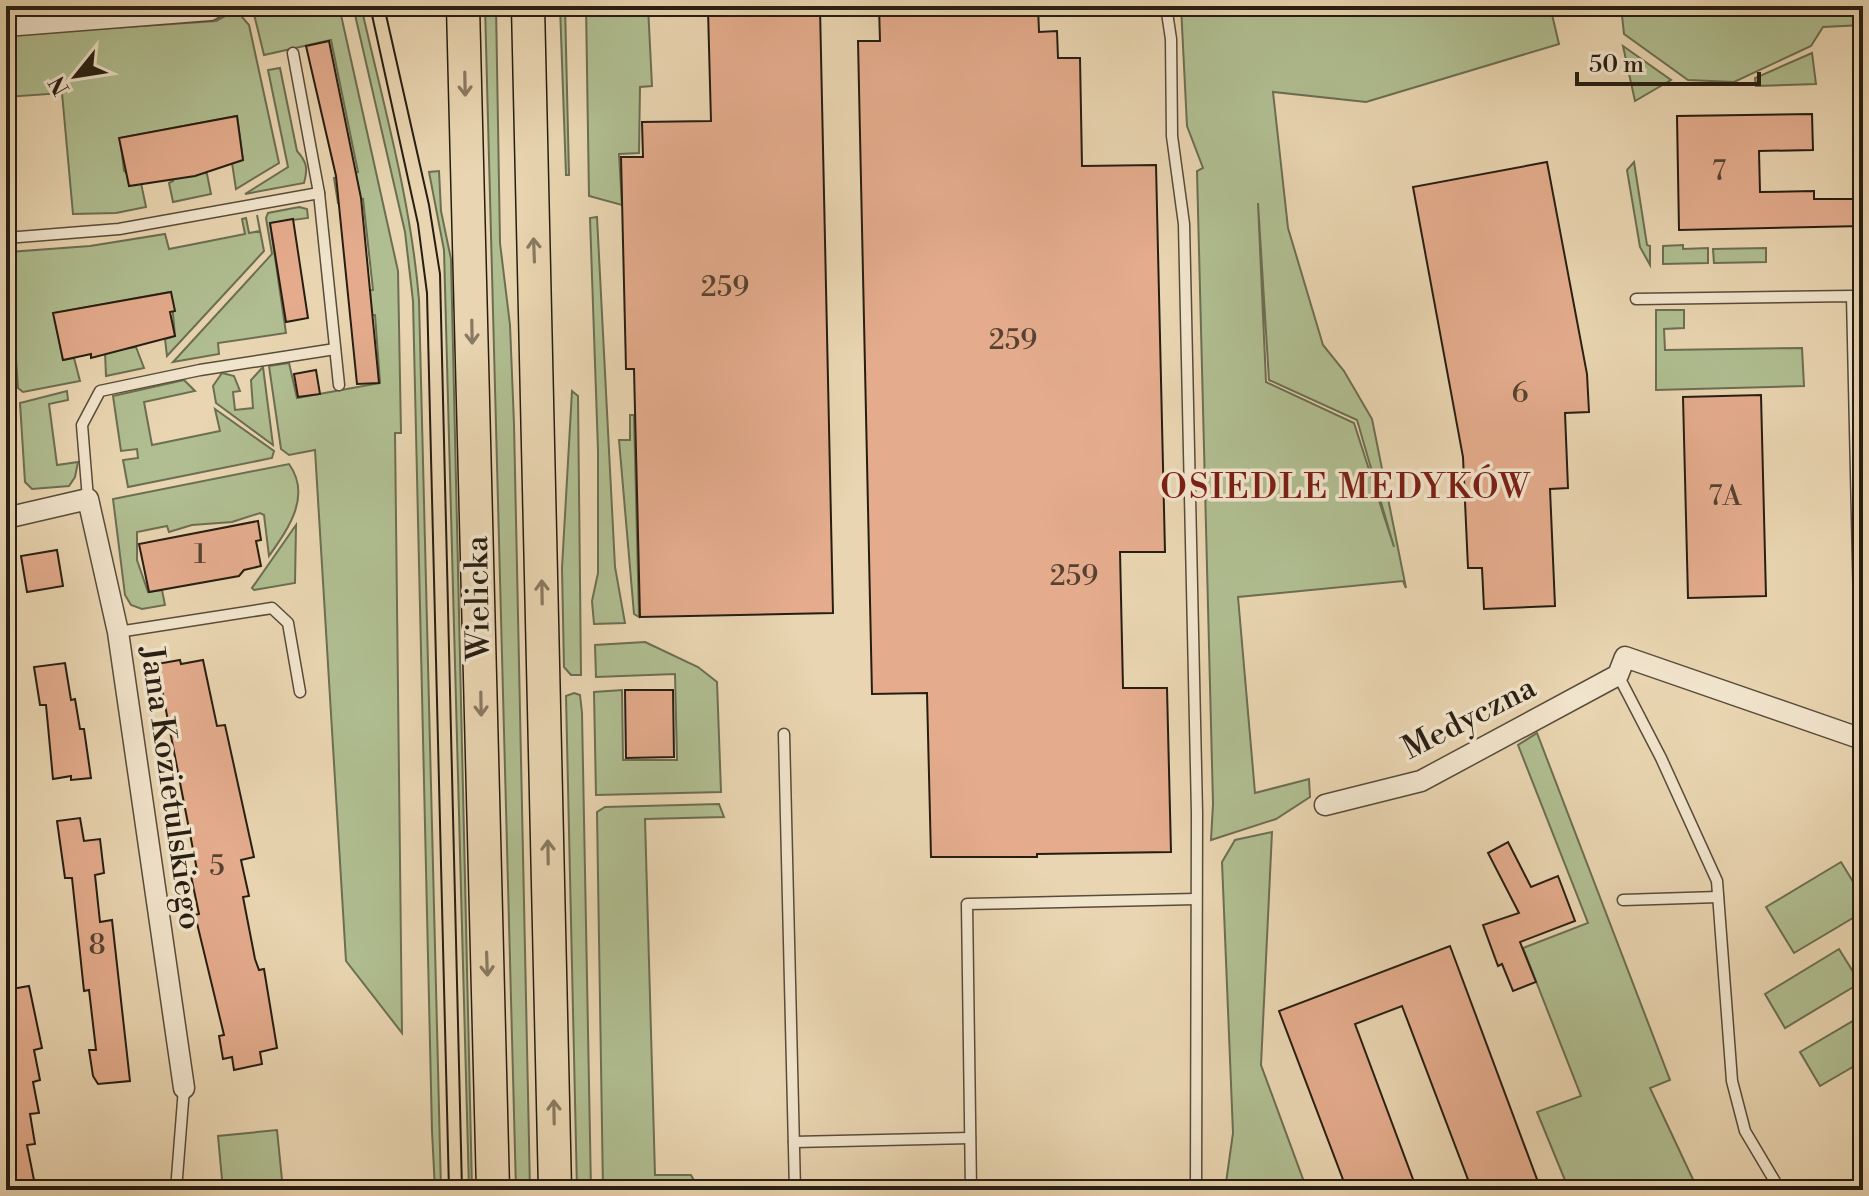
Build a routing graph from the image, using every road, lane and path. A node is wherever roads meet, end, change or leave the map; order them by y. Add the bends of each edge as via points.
1 (217, 6) edge
2 (463, 6) edge
3 (1166, 6) edge
4 (530, 10) edge
5 (9, 19) edge
6 (293, 53) dead end
7 (319, 193) junction
8 (6, 238) edge
9 (1636, 299) dead end
10 (335, 349) junction
11 (339, 385) dead end
12 (88, 499) junction
13 (6, 518) edge
14 (118, 632) junction
15 (1621, 666) junction
16 (300, 692) dead end
17 (784, 734) dead end
18 (1862, 741) edge
19 (1325, 805) dead end
20 (1718, 897) junction
21 (1196, 899) junction
22 (1623, 900) dead end
23 (184, 1088) joint
24 (970, 1138) junction
25 (794, 1142) junction
26 (176, 1190) edge
27 (493, 1190) edge
28 (555, 1190) edge
29 (795, 1190) edge
30 (971, 1190) edge
31 (1196, 1190) edge
32 (1780, 1190) edge

1 - 5 street
2 -> 27 main road, Wielicka
3 - 21 lane via 1172,136 1184,224
28 -> 4 main road, Wielicka
6 - 7 lane
7 - 8 lane via 119,229
7 - 10 lane
9 - 18 lane via 1852,296
10 - 11 lane
10 - 12 lane via 100,391 82,425
12 - 13 street
12 - 14 street, Jana Kozietulskiego
14 - 16 lane via 272,608 288,623
14 - 23 street, Jana Kozietulskiego
15 - 18 street
15 - 19 street, Medyczna via 1421,781
15 - 20 lane via 1717,881
17 - 25 lane
20 - 22 lane
20 - 32 lane via 1732,1081 1745,1131
21 - 24 lane via 967,904
21 - 31 lane
23 - 26 lane
24 - 25 lane
24 - 30 lane
25 - 29 lane

